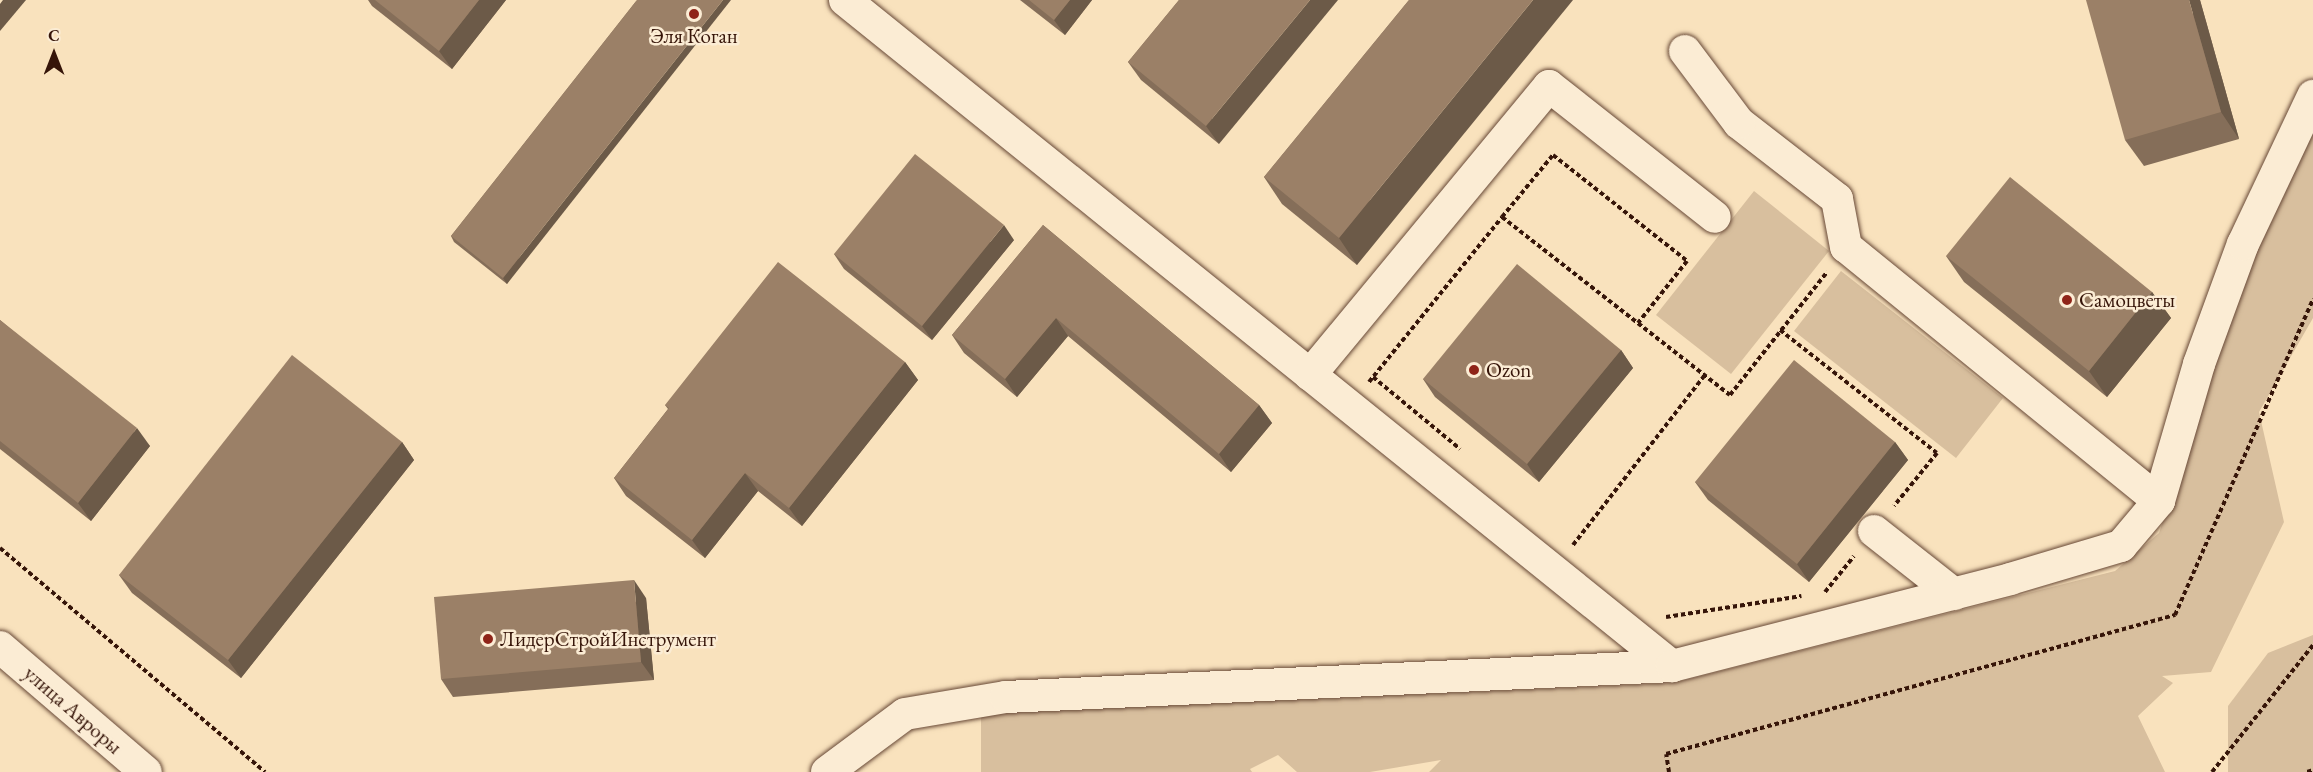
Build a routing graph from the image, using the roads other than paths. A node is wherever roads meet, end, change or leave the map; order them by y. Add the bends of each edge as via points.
1 (846, 0) edge
2 (1685, 51) dead end
3 (2313, 96) edge
4 (1715, 217) dead end
5 (1310, 375) junction
6 (2159, 501) junction
7 (1874, 531) road end
8 (1954, 594) junction
9 (0, 647) edge
10 (1672, 666) junction
11 (146, 772) edge
12 (827, 772) edge

1 - 5 street
2 - 6 street via 1739,123 1837,199 1846,247
3 - 6 street via 2243,244 2199,364
4 - 5 street via 1549,86
5 - 10 street
6 - 8 street via 2121,546
7 - 8 street
8 - 10 street
9 - 11 street, улица Авроры
10 - 12 street via 1006,697 905,714

